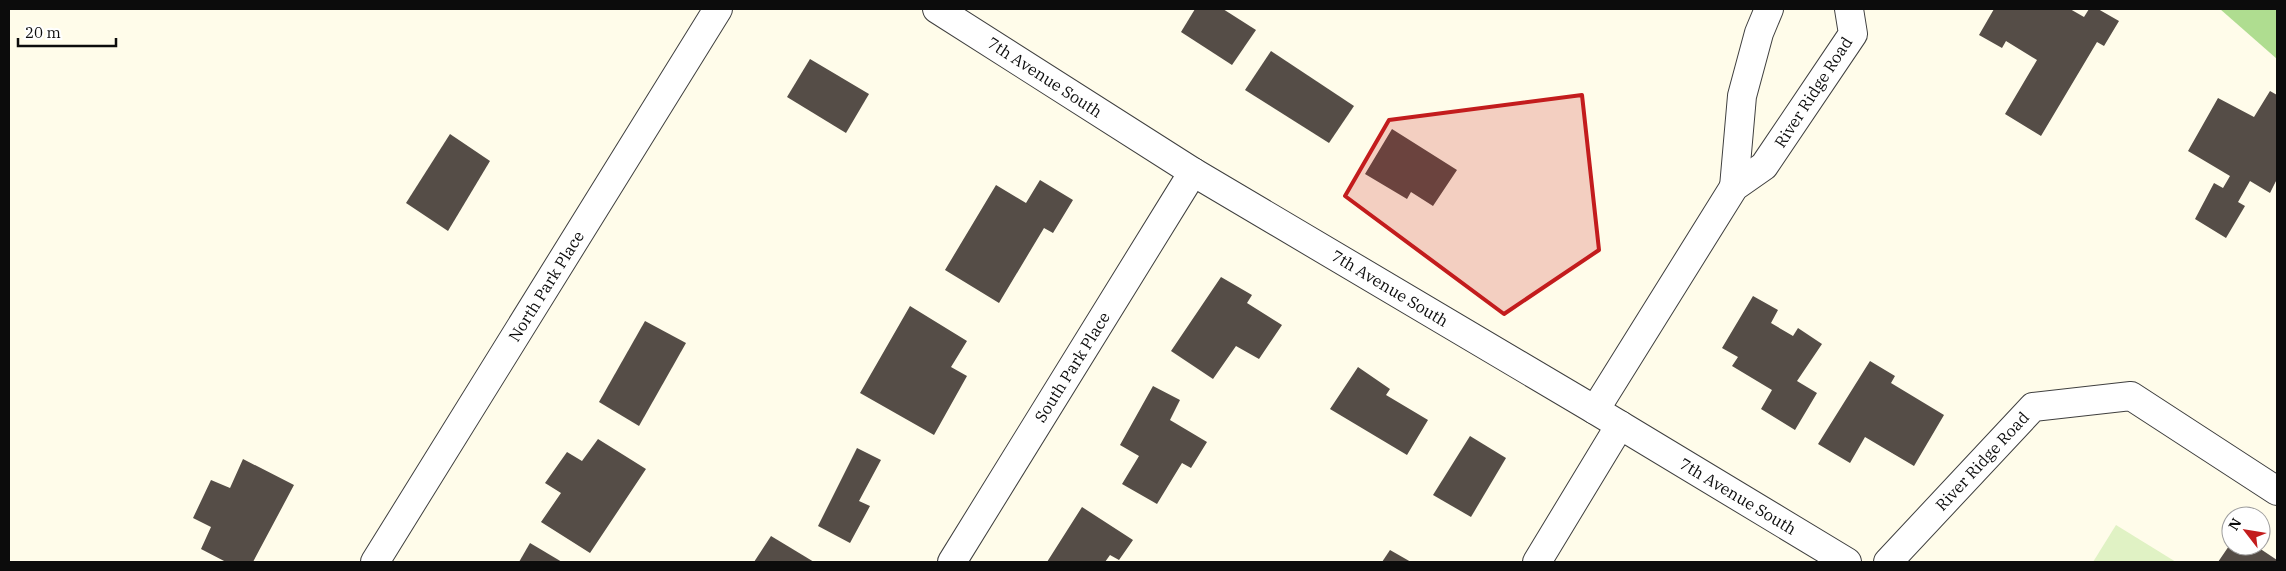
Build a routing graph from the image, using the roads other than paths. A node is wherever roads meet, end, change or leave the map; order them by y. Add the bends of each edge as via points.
1 (718, 9) edge
2 (937, 9) edge
3 (1769, 9) edge
4 (1850, 9) edge
5 (1193, 172) junction
6 (1734, 187) junction
7 (1595, 410) junction
8 (1620, 425) junction
9 (2277, 491) edge
10 (375, 562) edge
11 (952, 562) edge
12 (1537, 562) edge
13 (1847, 562) edge
14 (1888, 562) edge

1 - 10 street, North Park Place
2 - 5 street, 7th Avenue South
3 - 6 street, River Ridge Road via 1742,96
4 - 6 street, River Ridge Road via 1853,34 1764,166
5 - 7 street, 7th Avenue South
5 - 11 street, South Park Place
6 - 7 street, River Ridge Road
7 - 8 street, 7th Avenue South
8 - 12 street
8 - 13 street, 7th Avenue South
9 - 14 street, River Ridge Road via 2131,396 2033,407

